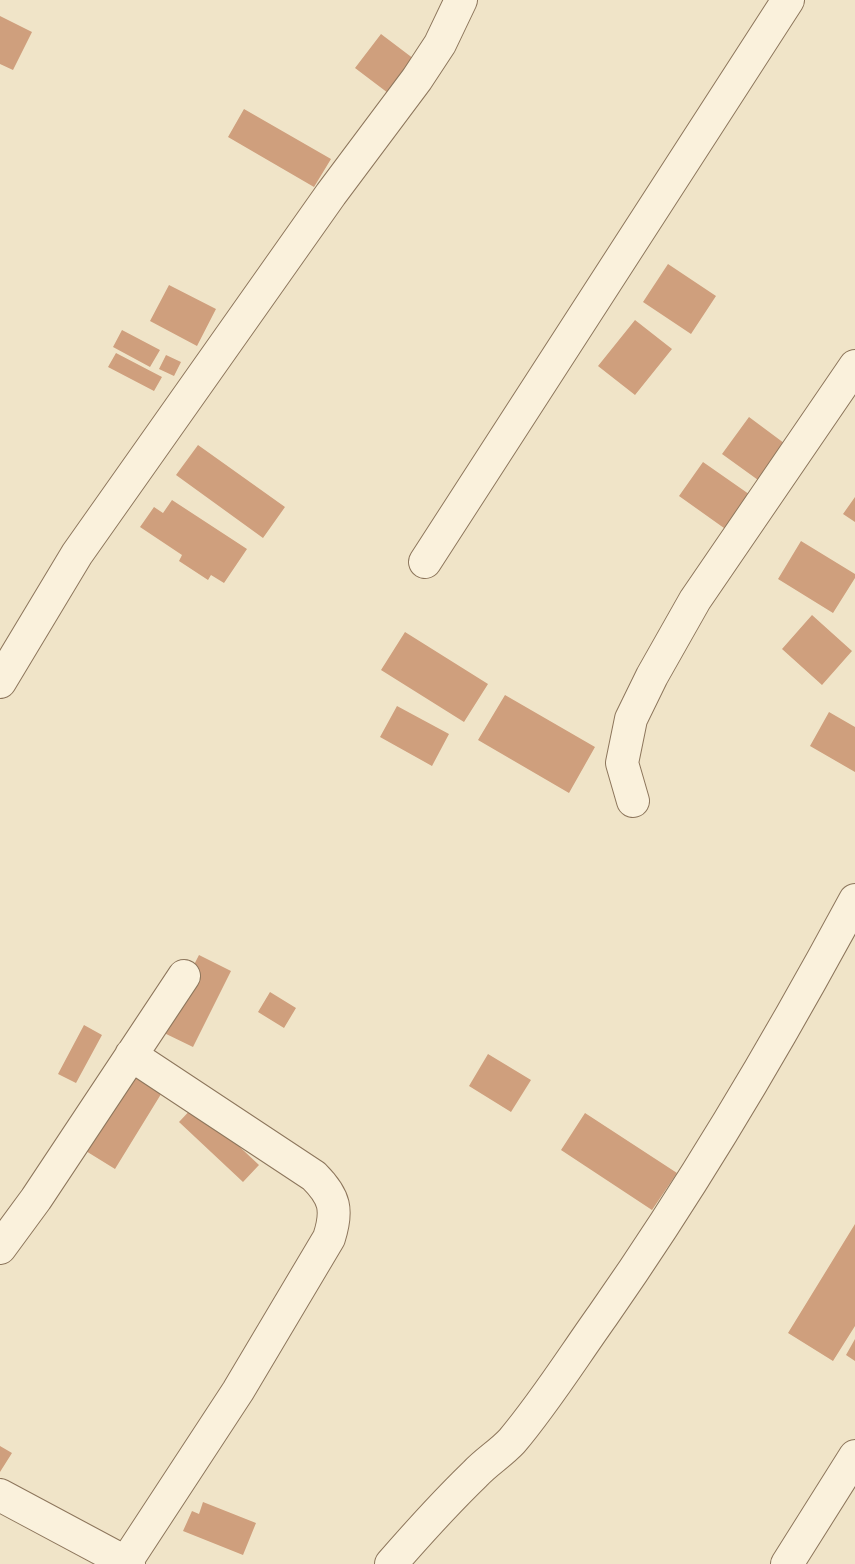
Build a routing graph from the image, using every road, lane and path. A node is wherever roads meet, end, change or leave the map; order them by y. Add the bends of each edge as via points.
1 (462, 0) edge
2 (788, 0) edge
3 (855, 366) edge
4 (424, 562) dead end
5 (0, 682) edge
6 (633, 801) dead end
7 (855, 900) edge
8 (184, 976) dead end
9 (131, 1055) junction
10 (0, 1248) edge
11 (855, 1456) edge
12 (0, 1495) edge
13 (128, 1563) edge
14 (391, 1564) edge
15 (787, 1564) edge

1 - 5 street via 441,44 417,80 331,194 77,554
2 - 4 street
3 - 6 street via 695,600 652,676 631,719 622,763
7 - 14 street via 795,1011 705,1161 553,1387 511,1442 428,1521
8 - 9 street
9 - 10 street
9 - 13 street via 314,1176 326,1187 333,1203 334,1220 329,1238 238,1390
11 - 15 street
12 - 13 street

